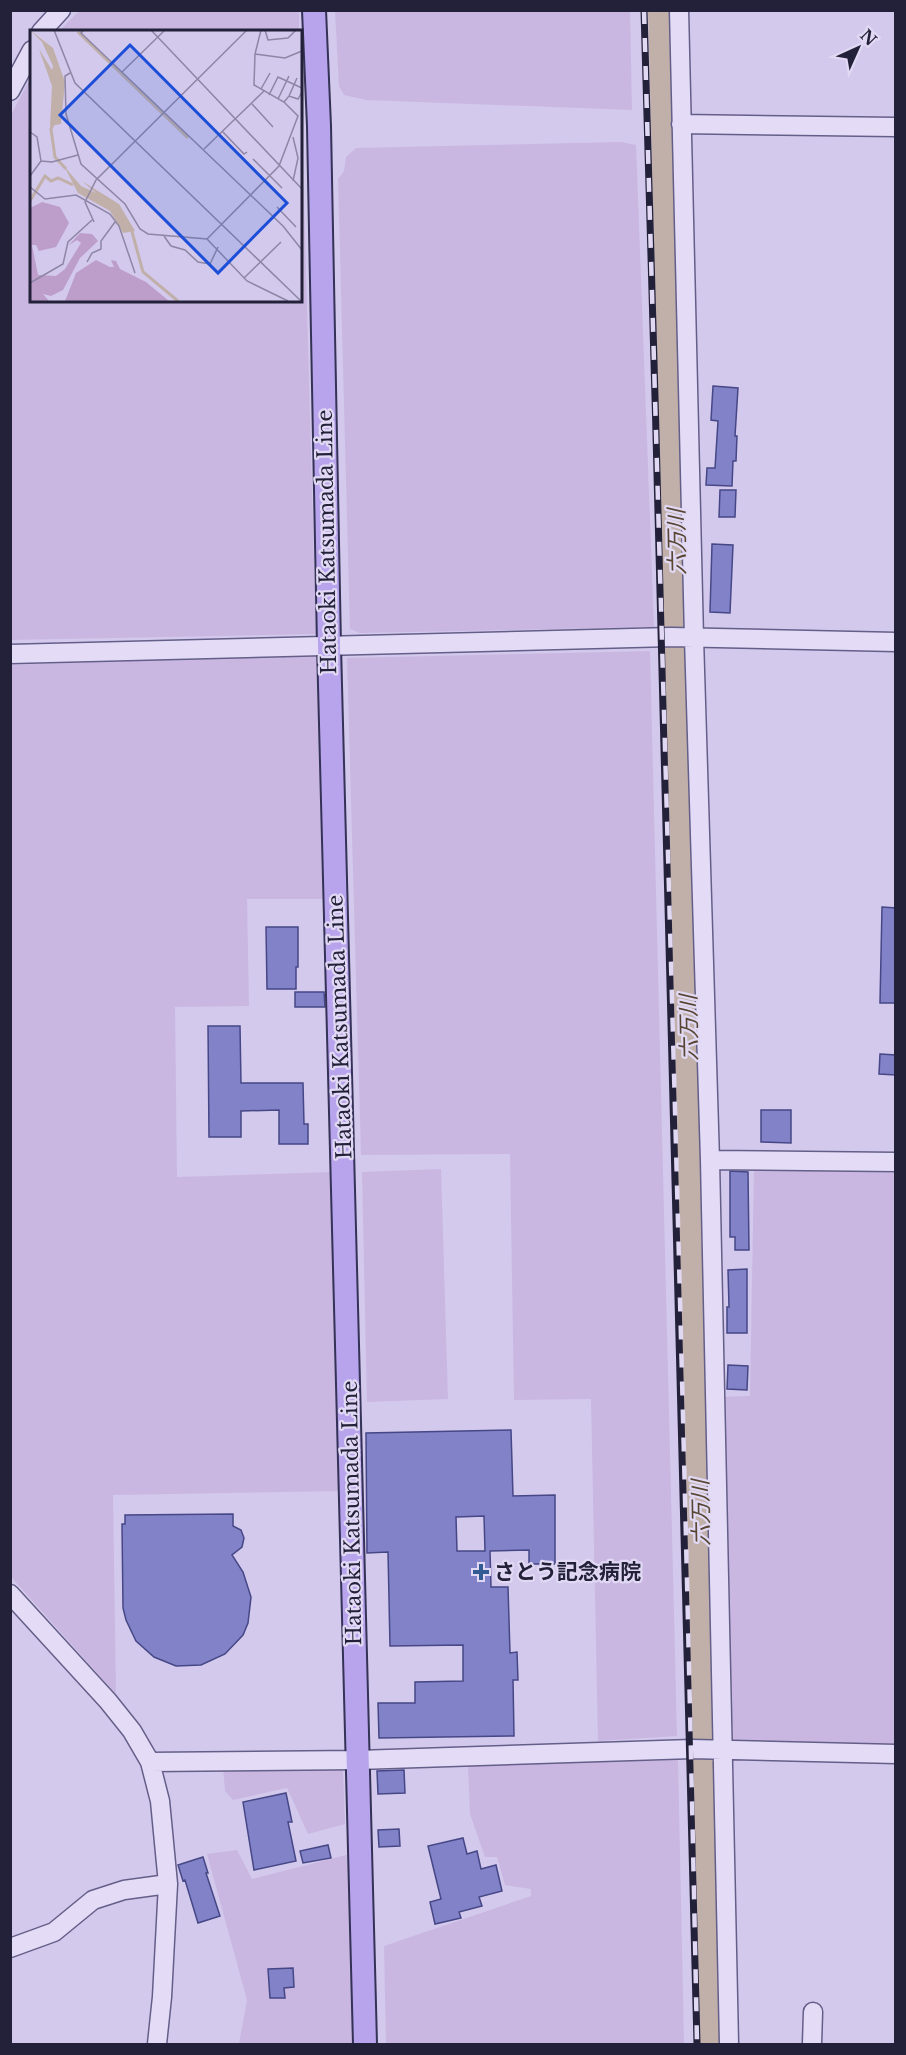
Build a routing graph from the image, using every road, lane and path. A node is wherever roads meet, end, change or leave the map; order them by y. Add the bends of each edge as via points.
1 (61, 10) edge
2 (314, 10) edge
3 (679, 10) edge
4 (43, 30) edge
5 (30, 54) edge
6 (10, 91) edge
7 (681, 124) junction
8 (896, 127) edge
9 (694, 638) junction
10 (896, 642) edge
11 (329, 646) junction
12 (10, 654) edge
13 (710, 1160) junction
14 (896, 1162) edge
15 (10, 1594) edge
16 (723, 1750) junction
17 (896, 1754) edge
18 (358, 1760) junction
19 (150, 1762) junction
20 (168, 1884) junction
21 (10, 1948) edge
22 (813, 2012) dead end
23 (157, 2044) edge
24 (365, 2044) edge
25 (729, 2044) edge
26 (812, 2044) edge

1 - 4 street
2 - 11 main road, Hataoki Katsumada Line
3 - 7 street
5 - 6 street
7 - 8 street
7 - 9 street
9 - 10 street
9 - 11 street
9 - 13 street
11 - 12 street
11 - 18 main road, Hataoki Katsumada Line
13 - 14 street
13 - 16 street
15 - 19 street via 108,1701
16 - 17 street
16 - 18 street
16 - 25 street
18 - 19 street
18 - 24 main road, Hataoki Katsumada Line
19 - 20 street via 160,1801
20 - 21 street via 124,1890 93,1900 54,1932
20 - 23 street
22 - 26 street

